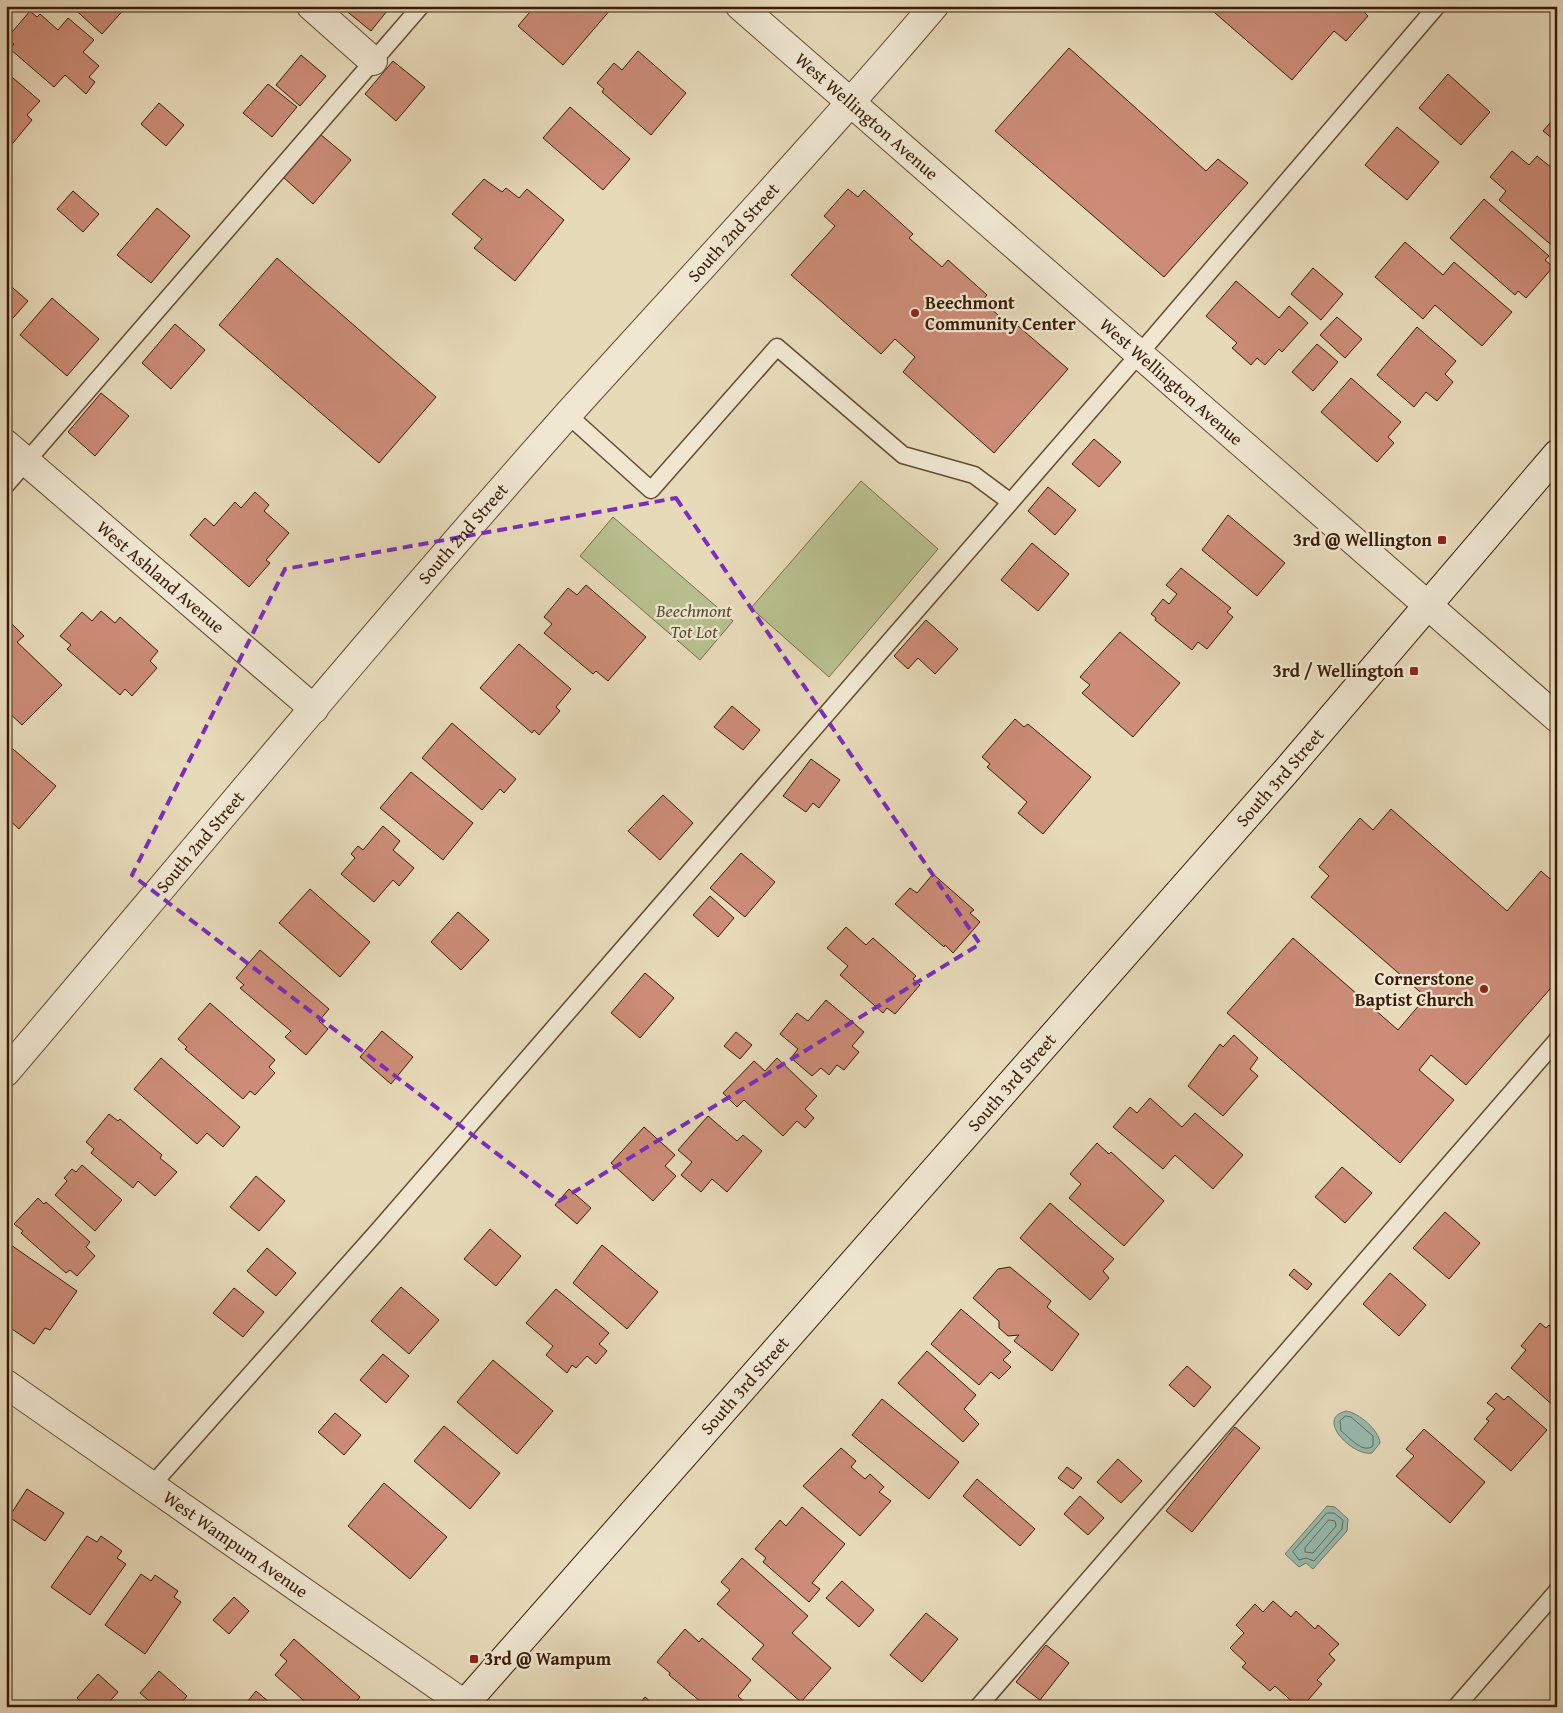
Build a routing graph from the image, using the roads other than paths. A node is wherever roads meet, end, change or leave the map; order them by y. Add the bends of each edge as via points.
1 (311, 6) edge
2 (421, 6) edge
3 (740, 6) edge
4 (934, 6) edge
5 (1437, 6) edge
6 (373, 61) junction
7 (851, 102) junction
8 (1140, 353) junction
9 (568, 415) junction
10 (16, 453) edge
11 (1557, 454) edge
12 (6, 485) edge
13 (1009, 501) junction
14 (1428, 604) junction
15 (314, 709) junction
16 (1557, 718) edge
17 (1557, 1040) edge
18 (6, 1072) edge
19 (6, 1384) edge
20 (152, 1485) junction
21 (1557, 1591) edge
22 (463, 1706) edge
23 (978, 1707) edge
24 (1456, 1707) edge

1 - 6 street
2 - 6 lane
3 - 7 street, West Wellington Avenue
4 - 7 street, South 2nd Street
5 - 8 lane
6 - 10 lane
7 - 8 street, West Wellington Avenue
7 - 9 street, South 2nd Street
8 - 13 lane
8 - 14 street, West Wellington Avenue
9 - 13 lane via 651,490 778,347 903,455 974,475
9 - 15 street, South 2nd Street
10 - 12 lane
10 - 15 street, West Ashland Avenue
11 - 14 street, South 3rd Street
13 - 20 lane via 376,1233
14 - 16 street, West Wellington Avenue
14 - 22 street, South 3rd Street via 1288,770
15 - 18 street, South 2nd Street
17 - 23 lane
19 - 20 street, West Wampum Avenue
20 - 22 street, West Wampum Avenue
21 - 24 lane

